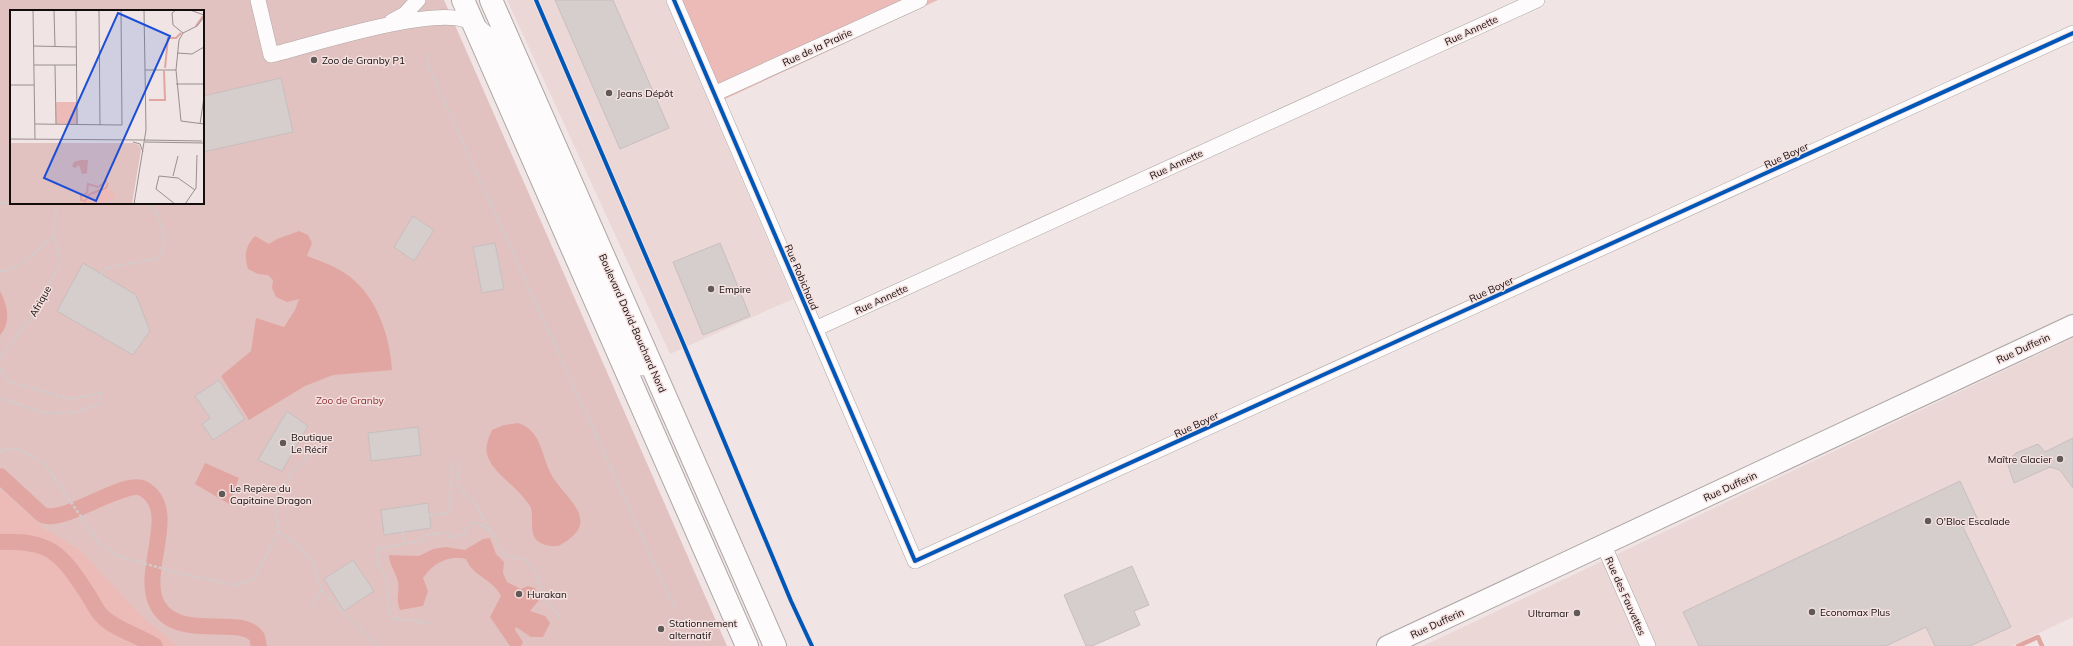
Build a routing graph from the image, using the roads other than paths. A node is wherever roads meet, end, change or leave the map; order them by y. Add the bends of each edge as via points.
1 (258, 0) edge
2 (418, 0) edge
3 (463, 0) edge
4 (491, 0) edge
5 (674, 0) edge
6 (920, 0) edge
7 (1536, 0) edge
8 (474, 24) junction
9 (380, 27) junction
10 (2073, 33) edge
11 (714, 94) junction
12 (2073, 325) edge
13 (816, 329) junction
14 (698, 470) junction
15 (1604, 546) junction
16 (915, 561) joint
17 (747, 646) edge
18 (775, 646) edge
19 (1387, 646) edge
20 (1648, 646) edge

1 - 9 street via 271,55
2 - 9 street via 405,14
3 - 8 highway
4 - 14 highway, Boulevard David-Bouchard Nord
5 - 11 street, Rue Robichaud
6 - 11 street, Rue de la Prairie
7 - 13 street, Rue Annette
8 - 9 street via 447,17
8 - 14 street via 493,39 502,54 626,338
8 - 17 highway
10 - 16 street, Rue Boyer
11 - 13 street, Rue Robichaud
12 - 15 main road, Rue Dufferin
13 - 16 street, Rue Robichaud
14 - 18 highway, Boulevard David-Bouchard Nord
15 - 19 main road, Rue Dufferin
15 - 20 street, Rue des Fauvettes

